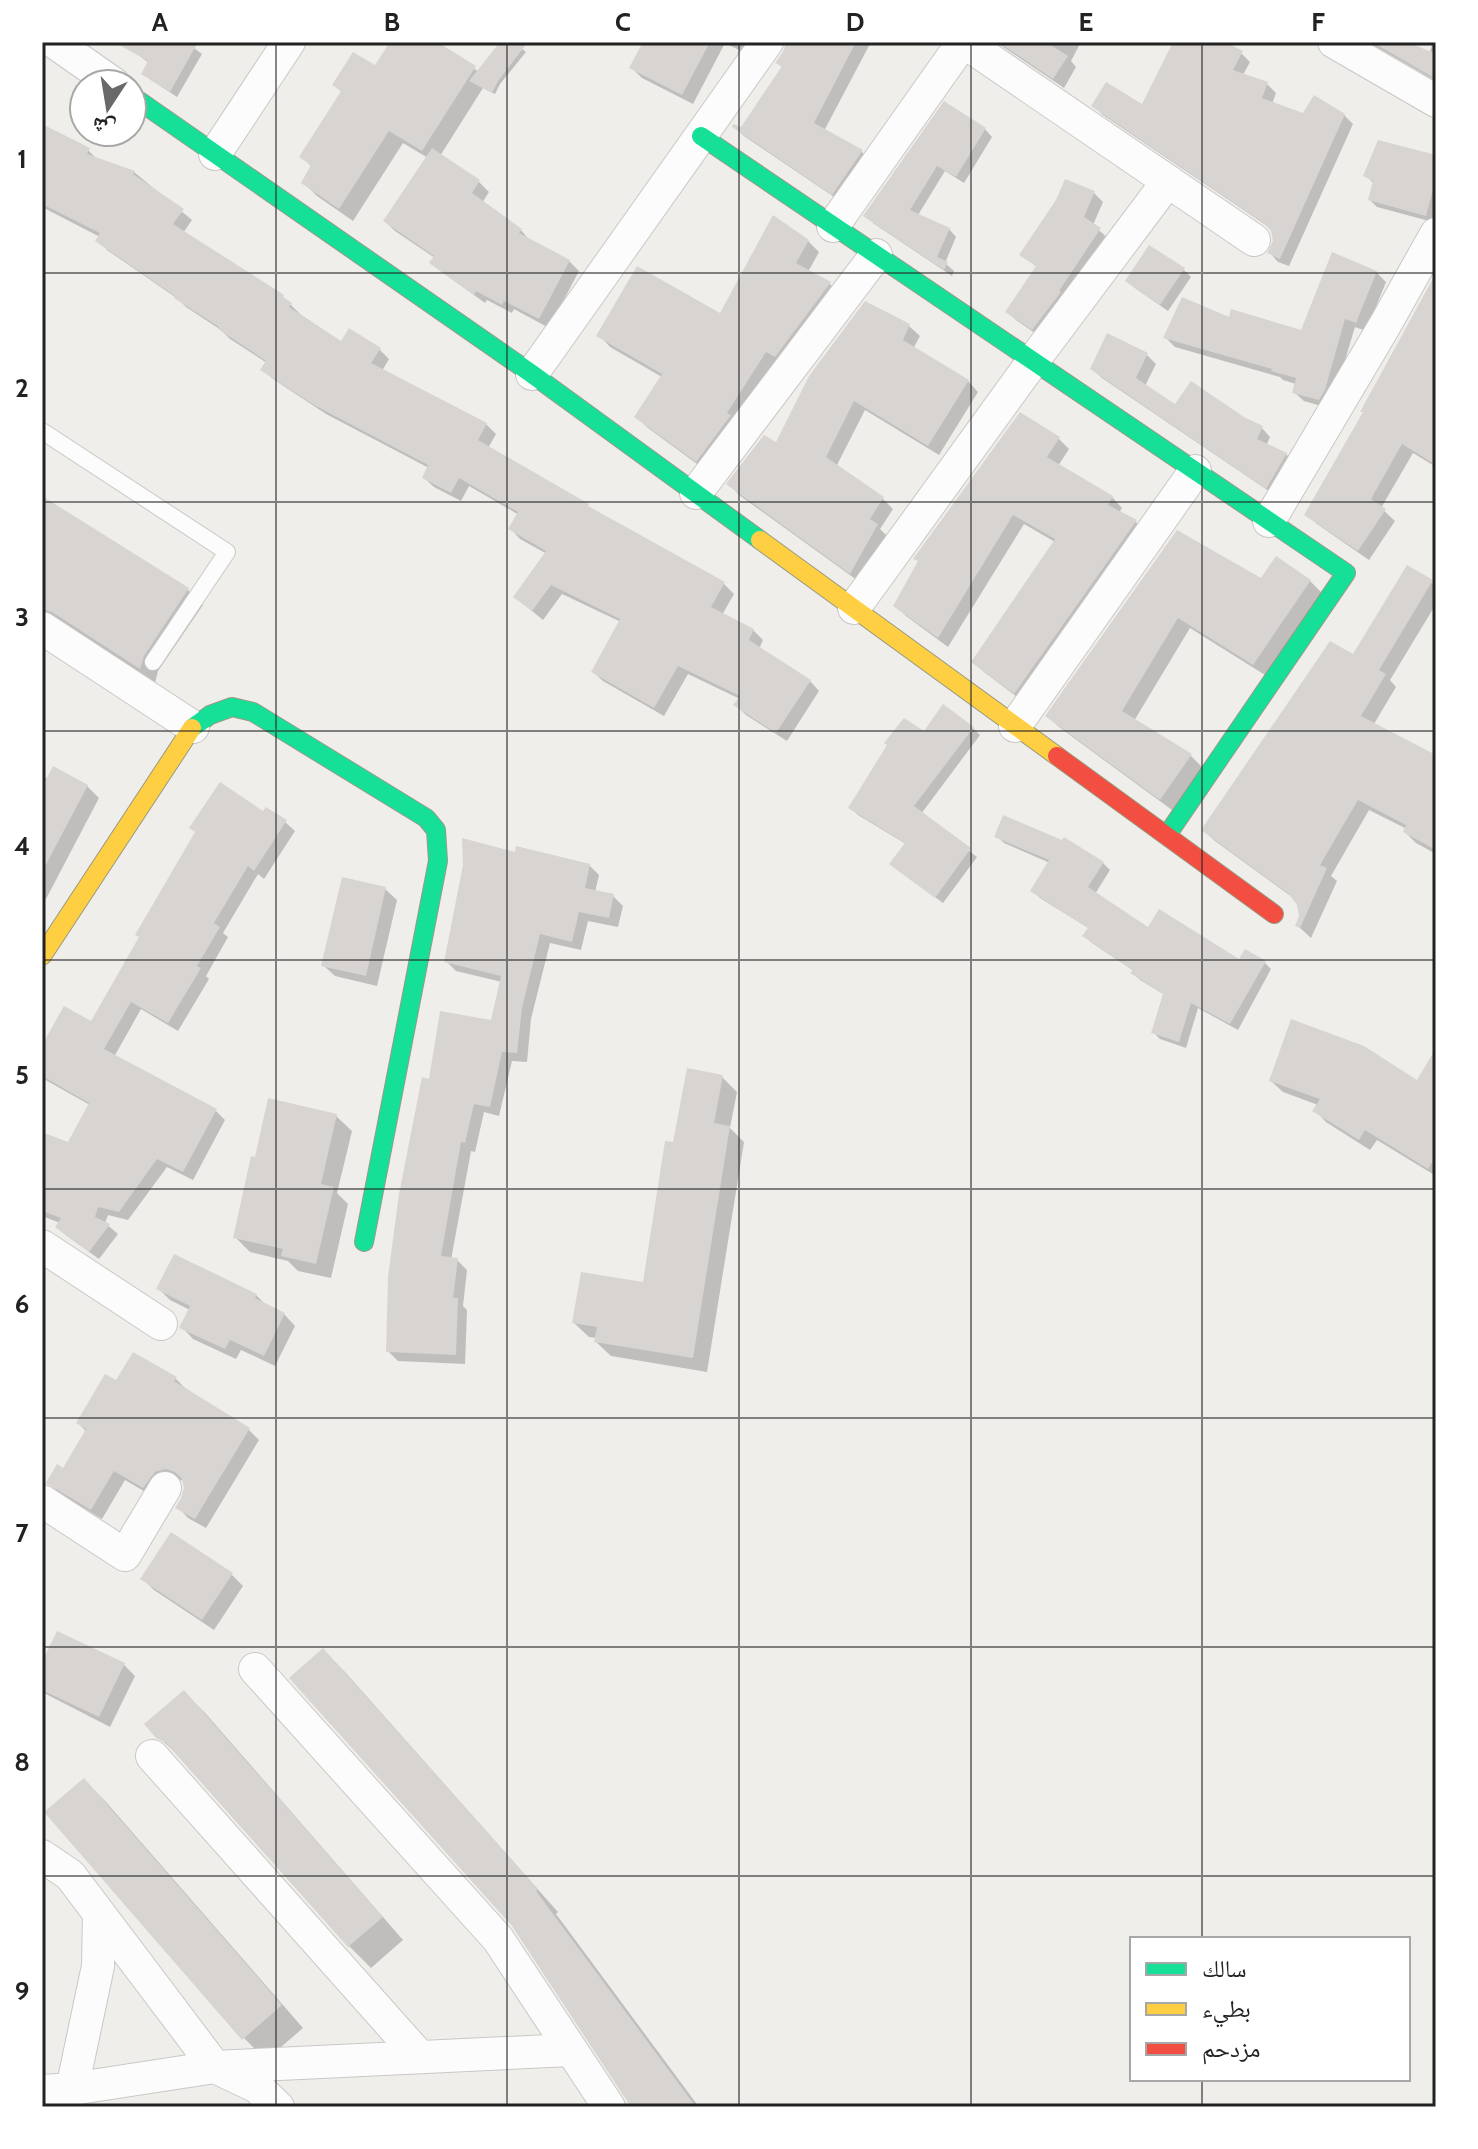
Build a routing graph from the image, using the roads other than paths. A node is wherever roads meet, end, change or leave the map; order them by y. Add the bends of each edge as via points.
1 (54, 42) edge
2 (289, 42) edge
3 (767, 42) edge
4 (964, 42) edge
5 (1334, 42) edge
6 (91, 68) edge
7 (1436, 101) edge
8 (148, 107) edge
9 (701, 136) junction
10 (215, 154) junction
11 (1168, 181) junction
12 (833, 226) junction
13 (1436, 234) edge
14 (1254, 240) dead end
15 (876, 255) junction
16 (1033, 361) junction
17 (532, 374) junction
18 (42, 431) edge
19 (1195, 471) junction
20 (696, 493) junction
21 (1269, 521) junction
22 (854, 608) junction
23 (42, 628) edge
24 (153, 662) dead end
25 (1015, 726) junction
26 (193, 727) junction
27 (1167, 835) junction
28 (1274, 914) dead end
29 (42, 956) edge
30 (364, 1242) dead end
31 (42, 1246) edge
32 (161, 1324) dead end
33 (165, 1488) dead end
34 (42, 1501) edge
35 (255, 1669) dead end
36 (152, 1756) dead end
37 (42, 1856) edge
38 (99, 1914) junction
39 (570, 2050) junction
40 (420, 2057) junction
41 (215, 2067) junction
42 (58, 2096) edge
43 (278, 2107) edge
44 (609, 2107) edge

1 - 6 street
2 - 10 street
3 - 9 street
4 - 11 street
4 - 12 street
5 - 7 street
8 - 10 street
9 - 12 street
9 - 17 street
10 - 17 street
11 - 14 street
11 - 16 street
12 - 15 street
13 - 21 street
15 - 16 street
15 - 20 street
16 - 19 street
16 - 22 street
17 - 20 street
18 - 24 lane via 227,552
19 - 21 street
19 - 25 street
20 - 22 street
21 - 27 street via 1346,573
22 - 25 street
23 - 26 street
25 - 27 street
26 - 29 street
26 - 30 street via 232,707 253,712 426,818 436,830 438,861
27 - 28 street
31 - 32 street
33 - 34 street via 125,1555
35 - 39 street via 498,1939
36 - 40 street
37 - 38 street via 70,1875
38 - 41 street
38 - 42 street via 98,1966
39 - 40 street
39 - 44 street
40 - 41 street
41 - 42 street
41 - 43 street via 257,2087

